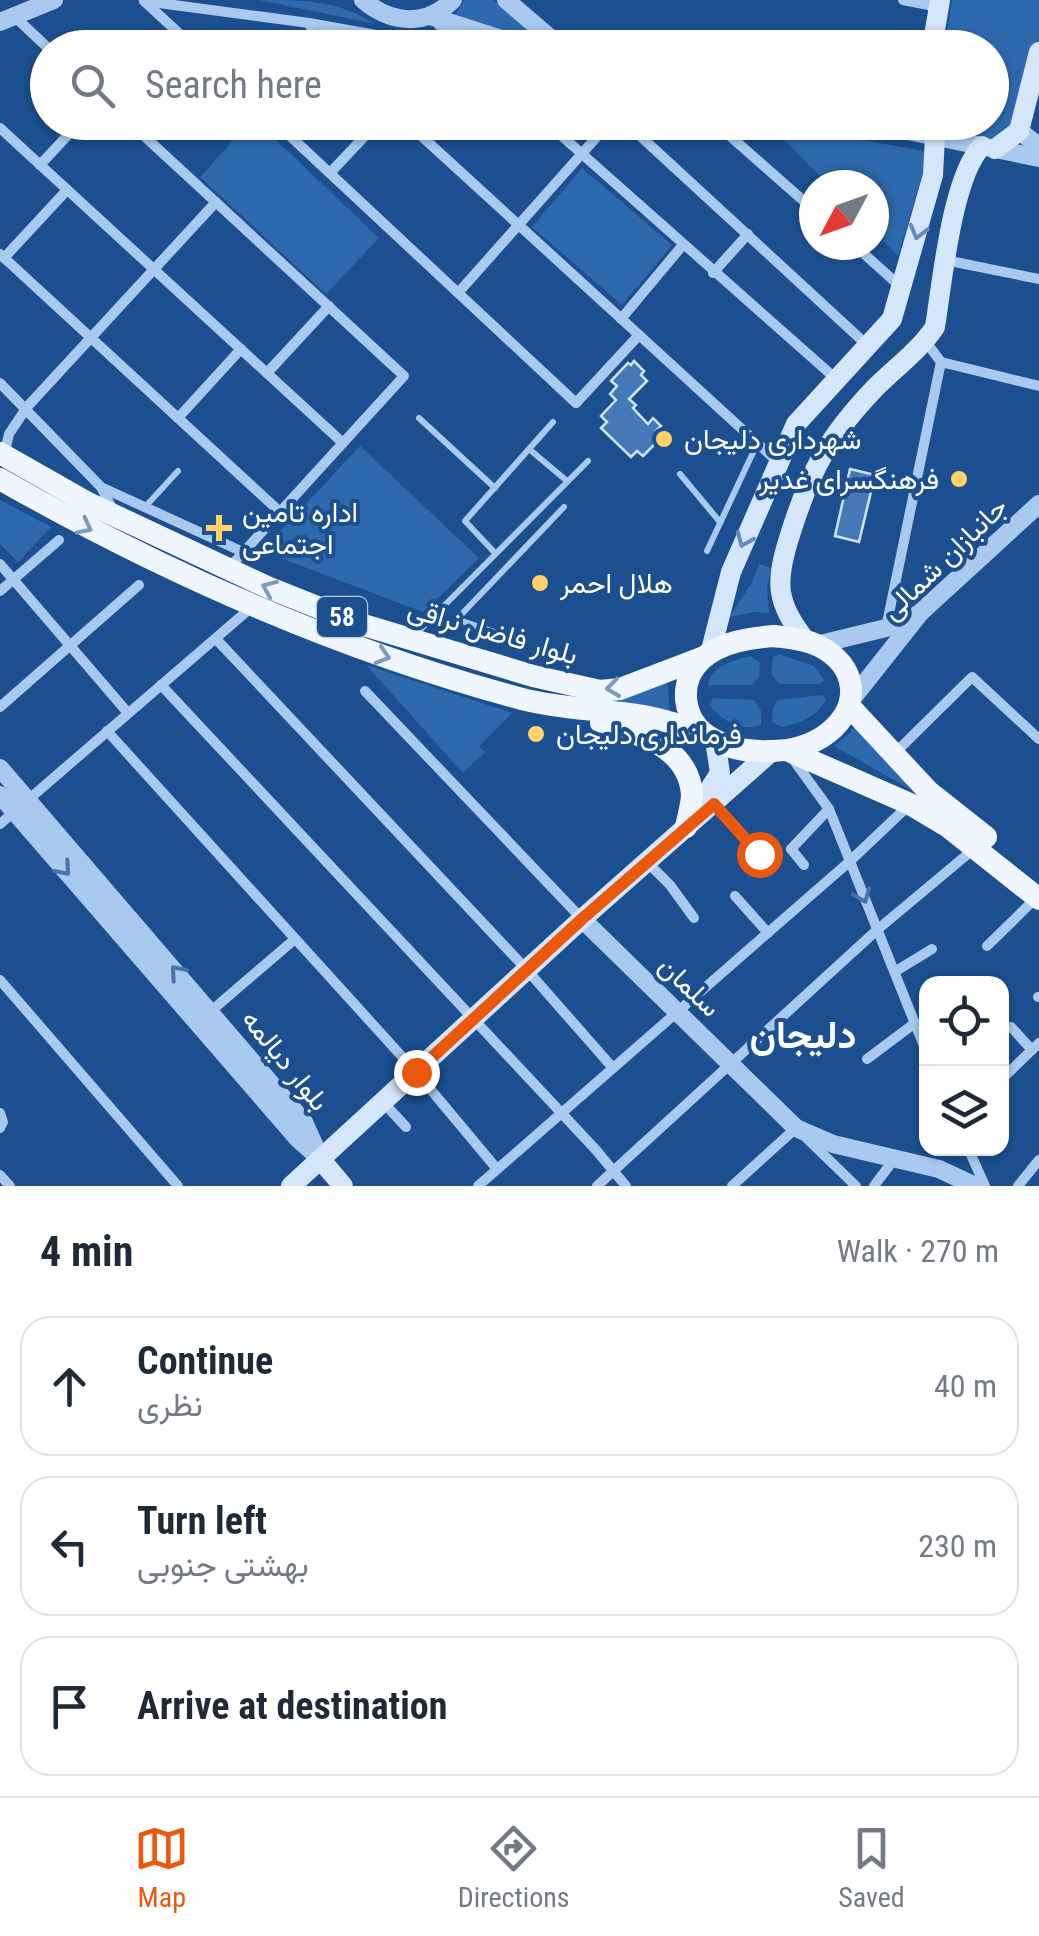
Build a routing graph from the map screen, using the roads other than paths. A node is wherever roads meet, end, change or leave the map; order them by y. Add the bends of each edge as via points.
1 (54, 0) edge
2 (144, 0) edge
3 (362, 0) edge
4 (453, 0) edge
5 (506, 0) edge
6 (903, 0) edge
7 (940, 4) edge
8 (430, 16) junction
9 (7, 19) edge
10 (310, 23) junction
11 (175, 30) edge
12 (312, 30) edge
13 (349, 30) edge
14 (445, 30) edge
15 (474, 30) edge
16 (541, 30) edge
17 (935, 30) edge
18 (30, 35) edge
19 (1039, 52) edge
20 (0, 128) edge
21 (1019, 132) junction
22 (1009, 137) edge
23 (64, 140) edge
24 (148, 140) edge
25 (294, 140) edge
26 (361, 140) edge
27 (426, 140) edge
28 (565, 140) edge
29 (594, 140) edge
30 (645, 140) edge
31 (734, 140) edge
32 (931, 140) edge
33 (963, 140) edge
34 (1004, 140) edge
35 (1039, 146) edge
36 (989, 148) junction
37 (581, 155) junction
38 (1039, 158) edge
39 (40, 166) junction
40 (330, 173) junction
41 (67, 190) junction
42 (799, 197) edge
43 (216, 202) junction
44 (518, 225) junction
45 (748, 234) junction
46 (682, 246) junction
47 (2, 256) edge
48 (871, 260) edge
49 (945, 260) junction
50 (154, 270) junction
51 (712, 273) junction
52 (1039, 280) edge
53 (902, 288) junction
54 (458, 293) junction
55 (329, 306) junction
56 (621, 318) junction
57 (639, 335) junction
58 (91, 338) junction
59 (926, 342) junction
60 (868, 344) junction
61 (241, 349) junction
62 (941, 362) junction
63 (840, 372) junction
64 (267, 373) junction
65 (0, 383) edge
66 (1039, 386) edge
67 (874, 389) junction
68 (27, 407) junction
69 (178, 418) junction
70 (418, 418) dead end
71 (552, 422) dead end
72 (3, 442) edge
73 (343, 443) junction
74 (757, 444) junction
75 (529, 449) junction
76 (588, 461) dead end
77 (778, 462) junction
78 (178, 471) dead end
79 (680, 474) dead end
80 (0, 480) edge
81 (567, 482) junction
82 (101, 486) junction
83 (494, 488) junction
84 (1039, 504) edge
85 (564, 507) dead end
86 (144, 508) junction
87 (280, 512) junction
88 (117, 517) junction
89 (720, 522) junction
90 (59, 540) dead end
91 (707, 551) dead end
92 (494, 553) junction
93 (235, 561) junction
94 (0, 564) edge
95 (14, 580) junction
96 (138, 585) dead end
97 (0, 591) edge
98 (254, 606) junction
99 (921, 612) junction
100 (458, 620) junction
101 (886, 628) junction
102 (216, 639) junction
103 (521, 641) dead end
104 (421, 642) junction
105 (812, 643) junction
106 (70, 646) junction
107 (707, 655) junction
108 (161, 685) junction
109 (366, 691) dead end
110 (526, 700) junction
111 (851, 704) junction
112 (0, 707) edge
113 (128, 713) junction
114 (108, 732) junction
115 (711, 738) junction
116 (1039, 740) edge
117 (782, 751) junction
118 (894, 754) junction
119 (0, 768) edge
120 (0, 795) edge
121 (714, 804) junction
122 (910, 804) junction
123 (829, 809) junction
124 (14, 812) edge
125 (686, 827) junction
126 (976, 848) junction
127 (759, 854) dead end
128 (647, 862) junction
129 (849, 862) junction
130 (804, 865) dead end
131 (1038, 892) edge
132 (735, 896) dead end
133 (694, 918) dead end
134 (582, 919) junction
135 (877, 930) junction
136 (768, 933) junction
137 (295, 939) junction
138 (987, 946) dead end
139 (932, 949) dead end
140 (527, 970) junction
141 (896, 971) junction
142 (0, 980) edge
143 (211, 1011) junction
144 (678, 1012) junction
145 (473, 1019) junction
146 (919, 1021) edge
147 (919, 1024) edge
148 (1011, 1027) dead end
149 (1036, 1047) edge
150 (867, 1059) dead end
151 (730, 1064) junction
152 (614, 1068) junction
153 (416, 1072) junction
154 (1009, 1072) edge
155 (383, 1102) junction
156 (0, 1113) edge
157 (560, 1114) junction
158 (406, 1127) dead end
159 (0, 1128) edge
160 (796, 1128) junction
161 (972, 1156) edge
162 (896, 1157) junction
163 (321, 1160) junction
164 (1039, 1160) edge
165 (497, 1170) junction
166 (612, 1172) junction
167 (0, 1175) edge
168 (10, 1186) edge
169 (178, 1186) edge
170 (291, 1186) edge
171 (342, 1186) edge
172 (478, 1186) edge
173 (597, 1186) edge
174 (626, 1186) edge
175 (732, 1186) edge
176 (856, 1186) edge
177 (874, 1186) edge
178 (974, 1186) edge
179 (985, 1186) edge
180 (1018, 1186) edge

1 - 9 street
2 - 10 street
2 - 11 street
3 - 8 street via 394,19
4 - 8 street
5 - 16 street
6 - 7 street
7 - 17 main road
8 - 14 street
8 - 15 street
9 - 18 street
10 - 12 street
10 - 13 street
19 - 21 main road
20 - 39 street
21 - 22 main road
21 - 35 street
23 - 39 street
24 - 43 street
25 - 40 street
26 - 40 street
27 - 44 street
28 - 37 street
29 - 37 street
30 - 45 street
31 - 42 street
32 -> 53 main road via 933,175
33 - 36 street
34 - 36 main road
36 - 38 street
36 - 49 main road via 973,156
37 - 44 street
37 - 46 street
39 - 41 street
40 - 54 street
41 - 47 street
41 - 50 street
43 - 50 street
43 - 55 street
44 - 54 street
44 - 56 street
45 - 51 street
45 - 60 street
46 - 51 street
46 - 56 street
47 - 58 street
48 - 53 street
49 - 52 street
49 - 59 main road via 935,328
50 - 58 street
50 - 61 street
51 - 63 street
53 - 60 main road via 892,319
54 - 57 street via 576,403
55 - 64 street
55 - 73 street via 404,376
56 - 57 street
57 - 74 street
58 - 68 street
58 - 69 street
59 - 62 street
59 - 67 main road
60 - 63 main road
61 - 64 street
61 - 69 street
62 - 66 street
62 - 101 street
63 - 67 main road via 869,372
63 - 77 main road via 796,424
64 - 73 street
65 - 68 street
67 - 105 main road via 815,464 782,559 784,612
68 - 72 street
68 - 82 street
69 - 87 street
70 - 83 lane
71 - 75 lane
72 - 88 main road, بلوار فاضل نراقی / 58
73 - 87 street
74 - 77 street
74 - 89 lane
75 - 81 lane
75 - 83 lane
76 - 81 lane
77 -> 107 main road via 731,572
78 - 86 lane
79 - 89 lane
80 -> 98 main road, بلوار فاضل نراقی / 58
81 - 92 lane
82 - 86 street
82 - 88 street
83 - 92 lane via 465,521
84 - 99 street, جانبازان شمالی
85 - 100 lane
86 - 93 street
87 - 93 street
88 - 93 main road, بلوار فاضل نراقی / 58
89 - 91 lane
90 - 95 street
92 - 104 lane
104 -> 93 main road, بلوار فاضل نراقی / 58 via 358,623
94 - 95 street
95 - 97 street
95 - 106 street
96 - 106 street
98 - 102 street
98 -> 110 main road, بلوار فاضل نراقی / 58 via 350,646
99 - 101 street
99 - 111 street, جانبازان شمالی
100 - 103 lane
100 - 104 lane
101 - 105 street
102 - 108 street
102 - 140 street
107 -> 104 main road, بلوار فاضل نراقی / 58 via 620,690 600,691
105 - 107 main road via 751,638
105 - 111 main road via 847,674
106 - 112 street
106 - 113 street
107 - 115 main road via 692,669 685,700
108 - 113 street
108 - 145 street
109 - 134 street
110 - 115 main road, بلوار فاضل نراقی / 58 via 671,722
110 - 125 main road via 650,737 670,751 692,795
111 - 117 main road via 818,740
111 - 118 main road
113 - 114 street
114 - 124 street
114 - 137 street
115 - 117 main road via 748,751
115 - 125 main road via 720,773
116 - 118 street via 972,677
117 - 121 main road
117 - 122 main road
117 - 123 street via 806,772
118 - 131 main road
119 - 124 street, بلوار دیالمه
120 - 124 street, بلوار دیالمه
121 - 125 main road
121 - 127 street
122 - 126 main road
122 - 129 street
123 - 129 street
123 - 130 street via 791,849
143 -> 124 street, بلوار دیالمه
124 -> 163 street, بلوار دیالمه
125 - 128 main road
126 - 131 main road
126 - 135 street
128 - 133 street
128 - 134 main road
129 -> 135 street
129 - 136 street
131 - 138 street
132 - 136 street
134 - 140 main road
134 - 144 street, سلمان
135 - 141 street
135 - 151 street
136 - 144 street
137 - 143 street
137 - 153 street
139 - 141 street
140 - 145 main road
140 - 152 street
141 - 146 street
142 - 169 street
143 - 163 street, بلوار دیالمه via 308,1127
144 - 151 street, سلمان
144 - 152 street
145 - 153 main road
145 - 157 street
147 - 150 street
148 - 149 street
149 - 154 street
151 - 160 street, سلمان
151 - 166 street
152 - 157 street
153 - 155 main road
153 - 165 street
155 - 158 street
155 - 163 main road
156 - 159 street
157 - 165 street
157 - 166 street
160 - 162 street, سلمان via 833,1144
160 - 175 street
160 - 176 street
161 - 179 street
162 - 177 street
162 - 178 street, سلمان
163 - 170 main road
163 - 171 main road
164 - 180 street
165 - 172 street
166 - 173 street
166 - 174 street
167 - 168 street

